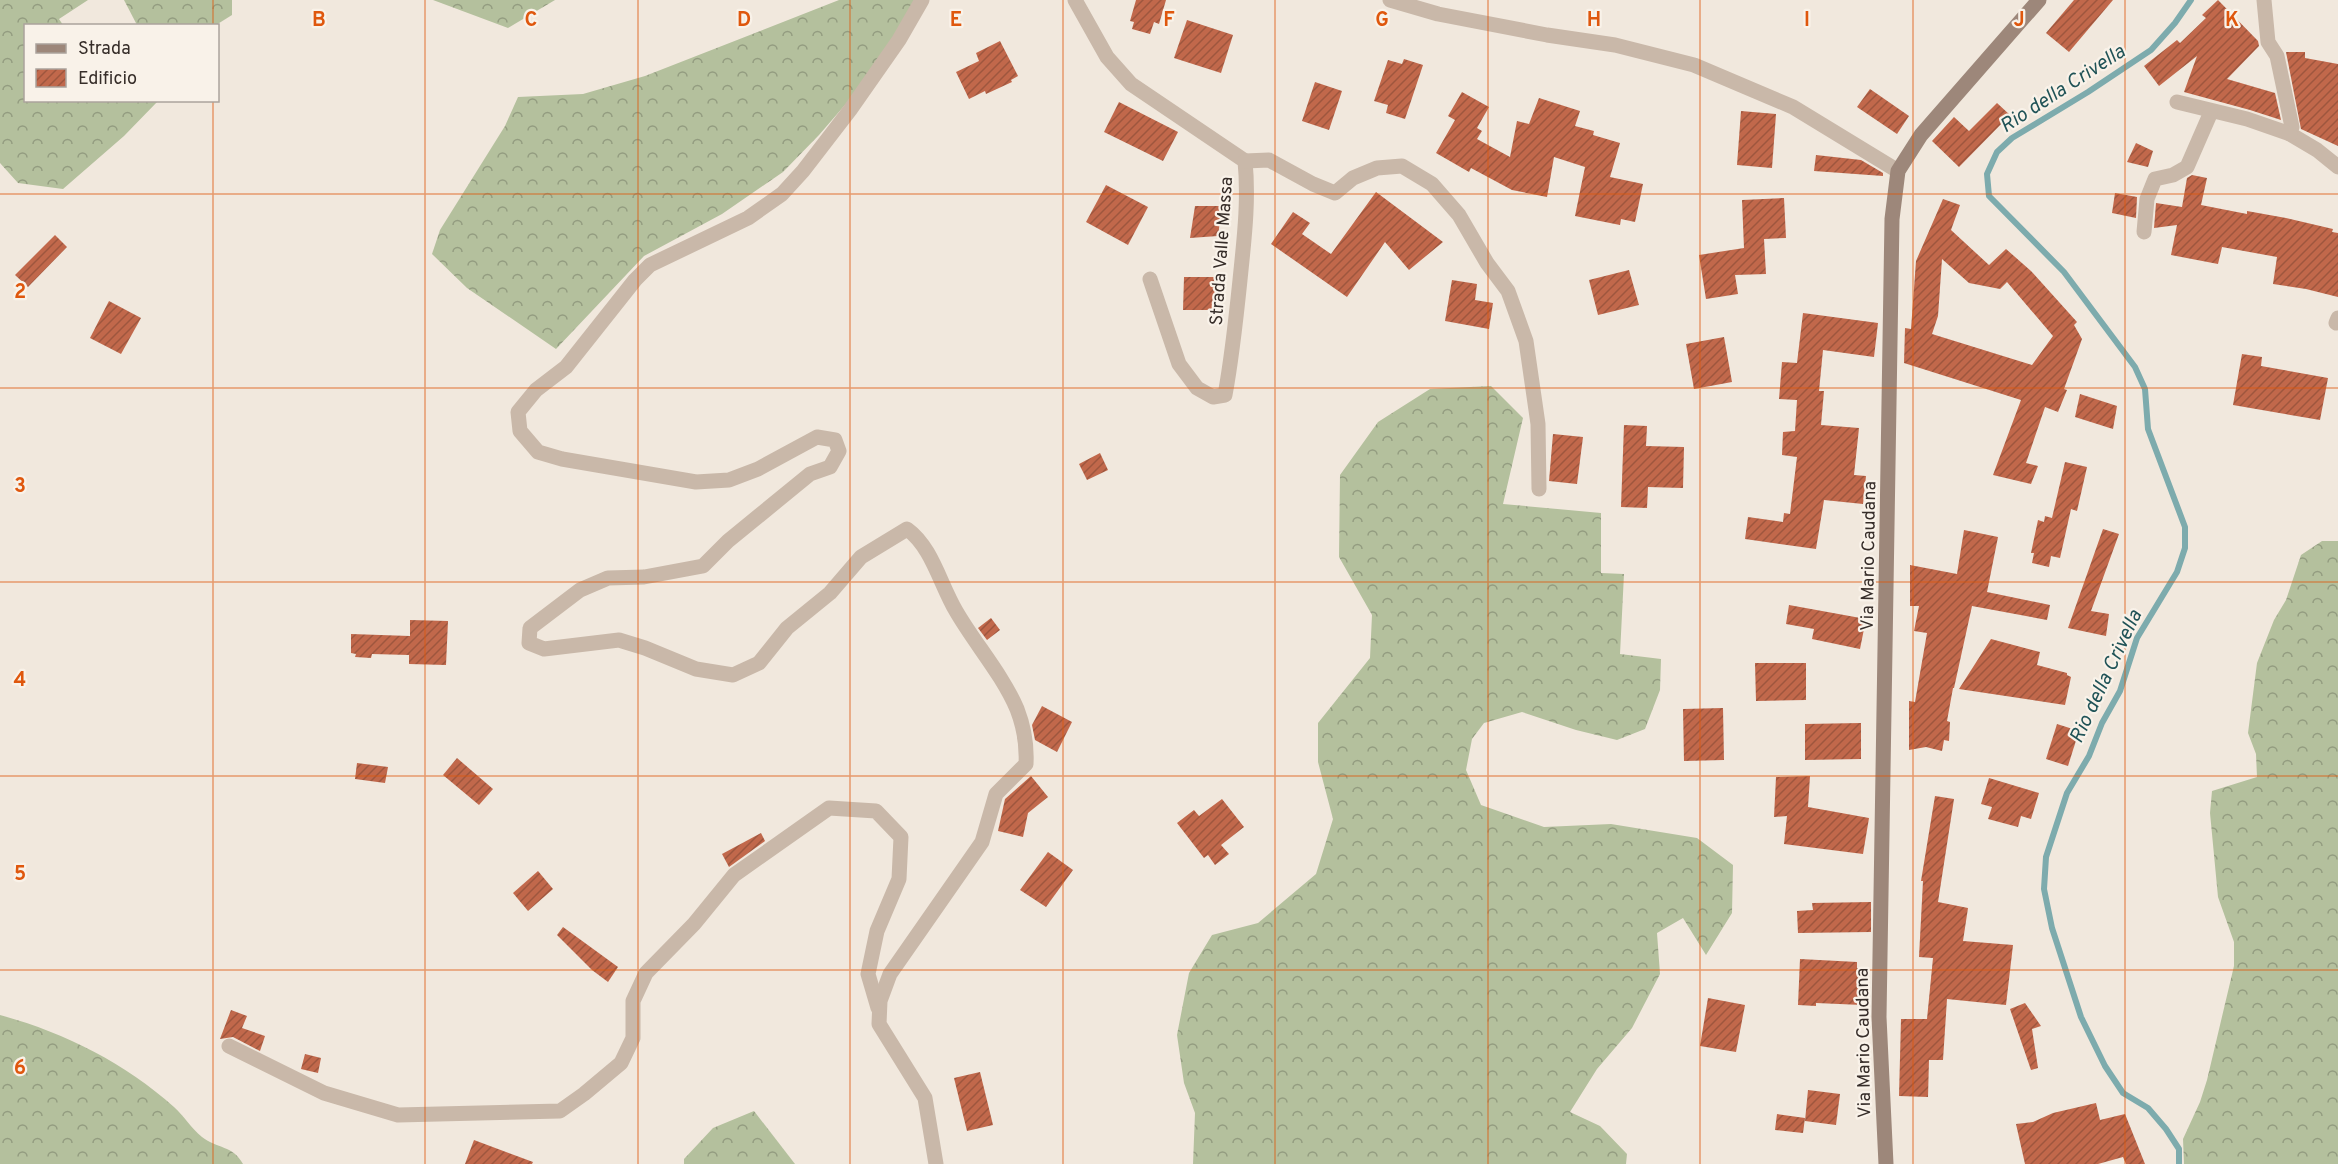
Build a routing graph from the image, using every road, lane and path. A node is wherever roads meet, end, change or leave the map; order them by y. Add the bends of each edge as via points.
1 (922, 0) edge
2 (1075, 0) edge
3 (1390, 0) edge
4 (2039, 0) edge
5 (2264, 0) edge
6 (2177, 102) dead end
7 (2211, 112) junction
8 (2290, 135) junction
9 (1245, 161) junction
10 (2338, 167) edge
11 (1898, 171) junction
12 (2144, 232) dead end
13 (1150, 279) dead end
14 (1539, 489) dead end
15 (879, 1014) junction
16 (230, 1046) dead end
17 (936, 1164) edge
18 (1886, 1164) edge

1 - 15 street via 850,110 782,194 748,218 650,265 566,367 536,390 518,412 520,431 538,452 696,482 729,480 758,470 817,437 835,440 839,451 830,467 810,474 703,566 644,577 608,578 580,590 530,628 529,643 544,649 620,640 696,669 733,675 759,663 787,628 830,593 861,557 907,529 920,538 956,610 1016,708 1025,738 1026,764 996,794 982,842 890,974
2 - 9 street, Strada Valle Massa via 1107,57 1131,84
3 - 11 street via 1438,14 1615,45 1694,65 1793,107
4 - 11 main road, Via Mario Caudana via 1921,135
5 - 8 street via 2268,42 2277,56 2292,127
6 - 7 street
7 - 8 street via 2247,119
7 - 12 street via 2187,167 2155,179 2147,200
8 - 10 street
9 - 13 street, Strada Valle Massa via 1245,233 1225,395 1213,397 1197,388 1179,364
9 - 14 street via 1269,160 1335,193 1353,177 1377,168 1402,166 1432,184 1459,215 1508,291 1526,341 1538,424
11 - 18 main road, Via Mario Caudana via 1892,219 1879,1017
15 - 16 street via 868,974 877,931 899,879 901,837 876,811 829,808 734,875 646,973 633,1001 633,1038 621,1063 560,1111 398,1115 324,1093
15 - 17 street via 879,1024 925,1098

